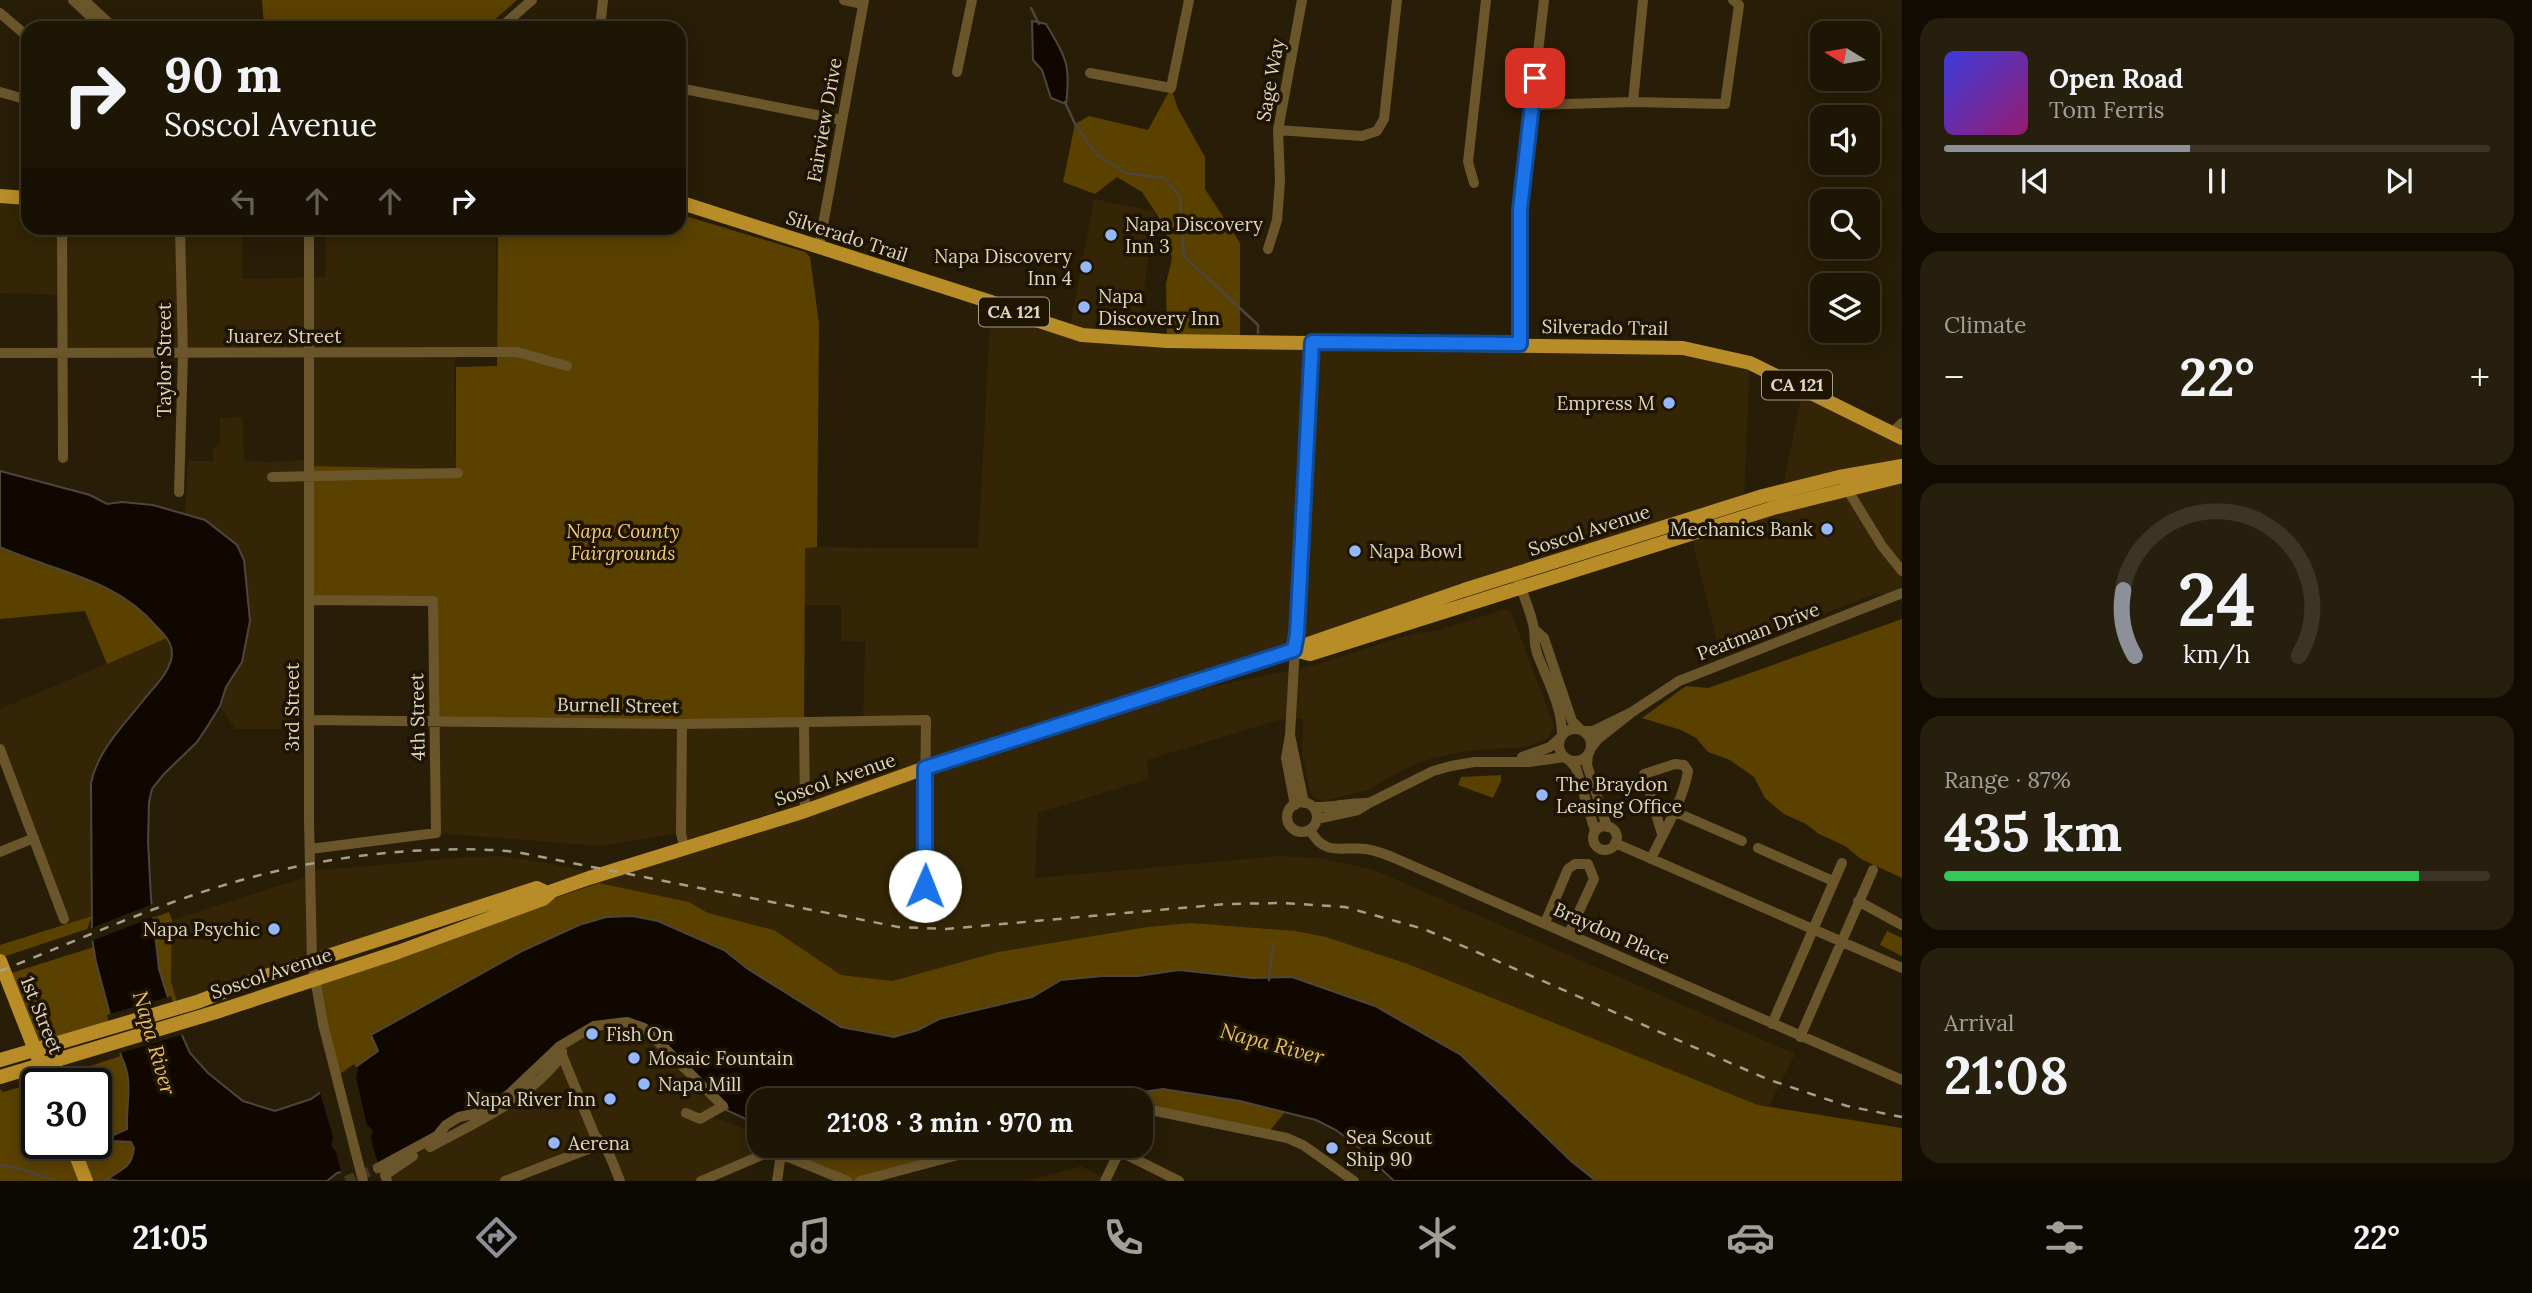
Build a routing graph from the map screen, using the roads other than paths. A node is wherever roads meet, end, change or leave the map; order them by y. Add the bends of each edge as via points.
1 (73, 0) edge
2 (84, 0) edge
3 (532, 0) edge
4 (603, 0) edge
5 (844, 0) edge
6 (972, 0) edge
7 (1189, 0) edge
8 (1303, 0) edge
9 (1397, 0) edge
10 (1486, 0) edge
11 (1544, 0) edge
12 (1643, 0) edge
13 (1734, 0) edge
14 (864, 2) edge
15 (0, 13) edge
16 (96, 21) edge
17 (106, 21) edge
18 (508, 21) edge
19 (601, 21) edge
20 (21, 31) edge
21 (957, 72) dead end
22 (1090, 73) dead end
23 (686, 89) edge
24 (0, 92) edge
25 (21, 98) edge
26 (1633, 102) junction
27 (1532, 105) junction
28 (842, 120) junction
29 (1278, 130) junction
30 (1474, 183) dead end
31 (0, 196) edge
32 (21, 198) edge
33 (686, 204) edge
34 (61, 235) edge
35 (180, 235) edge
36 (309, 235) edge
37 (819, 247) junction
38 (1268, 249) dead end
39 (1312, 342) junction
40 (1520, 344) junction
41 (62, 353) junction
42 (310, 353) junction
43 (0, 354) edge
44 (183, 354) junction
45 (567, 366) dead end
46 (1900, 434) edge
47 (63, 458) dead end
48 (1902, 466) edge
49 (458, 473) dead end
50 (309, 476) junction
51 (1902, 476) edge
52 (272, 477) dead end
53 (1847, 489) junction
54 (179, 492) dead end
55 (1902, 571) edge
56 (1517, 574) junction
57 (1521, 589) junction
58 (1902, 593) edge
59 (309, 600) junction
60 (1534, 629) junction
61 (1294, 650) junction
62 (1632, 712) junction
63 (309, 720) junction
64 (434, 720) junction
65 (804, 722) junction
66 (682, 724) junction
67 (1581, 730) junction
68 (1561, 737) junction
69 (0, 749) edge
70 (1589, 751) junction
71 (1567, 758) junction
72 (1512, 760) junction
73 (925, 768) junction
74 (1369, 803) junction
75 (1304, 805) junction
76 (805, 811) junction
77 (1674, 811) junction
78 (1317, 819) junction
79 (1607, 827) junction
80 (1310, 830) junction
81 (1595, 831) junction
82 (1662, 834) junction
83 (34, 838) junction
84 (1742, 841) dead end
85 (1615, 843) junction
86 (684, 847) junction
87 (1598, 848) junction
88 (1758, 848) dead end
89 (310, 849) junction
90 (0, 852) edge
91 (1651, 859) junction
92 (1842, 863) dead end
93 (1588, 864) junction
94 (1873, 870) dead end
95 (1833, 881) junction
96 (925, 886) dead end
97 (547, 893) junction
98 (1858, 901) junction
99 (64, 919) dead end
100 (1545, 923) junction
101 (1902, 925) edge
102 (1813, 930) junction
103 (1569, 933) junction
104 (1840, 941) junction
105 (0, 961) edge
106 (312, 961) junction
107 (1902, 968) edge
108 (314, 979) junction
109 (1772, 1024) junction
110 (1800, 1037) junction
111 (35, 1050) junction
112 (561, 1051) junction
113 (0, 1060) edge
114 (41, 1065) junction
115 (42, 1068) edge
116 (4, 1076) edge
117 (1902, 1080) edge
118 (1153, 1110) edge
119 (686, 1113) dead end
120 (604, 1143) junction
121 (755, 1158) edge
122 (780, 1158) edge
123 (791, 1158) edge
124 (947, 1158) edge
125 (1116, 1158) edge
126 (1137, 1158) edge
127 (77, 1159) edge
128 (378, 1168) tunnel mouth
129 (86, 1181) edge
130 (363, 1181) edge
131 (387, 1181) edge
132 (505, 1181) edge
133 (620, 1181) edge
134 (701, 1181) edge
135 (777, 1181) edge
136 (847, 1181) edge
137 (860, 1181) edge
138 (1105, 1181) edge
139 (1179, 1181) edge
140 (1353, 1181) edge

1 - 16 street
2 - 17 street
3 - 18 street
4 - 19 street
5 - 14 street
6 - 21 street
7 - 22 street via 1171,88
8 - 29 street, Sage Way
9 - 29 street via 1384,119 1377,131 1362,136
10 - 30 street via 1468,162
11 - 27 street
12 - 26 street
13 - 26 street via 1739,5 1725,104
14 - 28 street, Fairview Drive
15 - 20 street
23 - 28 street
24 - 25 street
26 - 27 street
27 - 40 street via 1520,209
28 - 37 street, Fairview Drive
29 - 38 street, Sage Way via 1277,220
31 - 32 main road
33 - 37 main road, Silverado Trail / CA 121
34 - 41 street
35 - 44 street, Taylor Street
36 - 42 street, 3rd Street
37 - 39 main road, Silverado Trail / CA 121 via 1088,336
39 - 40 main road, Silverado Trail / CA 121
39 - 61 street
40 - 46 main road, Silverado Trail / CA 121 via 1683,348 1708,353 1750,363
41 - 43 street, Juarez Street
41 - 44 street, Juarez Street
41 - 47 street
42 - 44 street, Juarez Street
42 - 45 street, Juarez Street via 517,352
42 - 50 street, 3rd Street
44 - 54 street, Taylor Street
48 - 56 main road, Soscol Avenue via 1763,496
49 - 50 street
50 - 52 street
50 - 59 street, 3rd Street
51 - 53 main road, Soscol Avenue
53 - 55 street
53 - 57 main road, Soscol Avenue
56 - 57 street
56 - 61 main road, Soscol Avenue
57 - 60 street
57 - 61 main road, Soscol Avenue via 1310,654
58 - 62 street, Peatman Drive via 1679,681
59 - 63 street, 3rd Street
59 - 64 street, 4th Street via 433,601
60 - 67 street via 1544,638 1572,720
60 - 68 street via 1533,641 1552,688
61 - 73 main road, Soscol Avenue
61 - 75 street via 1290,735
62 - 67 street, Peatman Drive via 1593,731
62 - 70 street, Peatman Drive
63 - 64 street, Burnell Street
63 - 89 street, 3rd Street
64 - 66 street, Burnell Street
64 - 89 street, 4th Street via 436,833
65 - 66 street, Burnell Street
65 - 73 street, Burnell Street via 926,720
65 - 76 street
66 - 86 street
67 - 68 street, Peatman Drive via 1570,729
67 - 70 street via 1589,738
68 - 71 street via 1559,748
68 - 72 street, Peatman Drive via 1550,747
69 - 83 street
70 - 71 street, Peatman Drive via 1578,760
70 - 79 street via 1587,765
71 - 72 street, Peatman Drive
71 - 81 street via 1576,768
72 - 74 street, Peatman Drive via 1433,771
73 - 76 main road, Soscol Avenue
73 - 96 street
74 - 75 street, Peatman Drive via 1330,808
74 - 78 street, Peatman Drive
75 - 78 street
75 - 80 street via 1289,811 1289,824 1297,831
76 - 86 main road, Soscol Avenue
77 - 82 street
77 - 82 street via 1688,774 1686,766 1675,764 1644,774
77 - 84 street
78 - 80 street
79 - 81 street
79 - 85 street via 1616,835
80 - 100 street, Braydon Place via 1324,846 1386,855
81 - 87 street
82 - 91 street
83 - 90 street
83 - 99 street
85 - 87 street via 1608,849
85 - 91 street
86 - 97 main road, Soscol Avenue
87 - 93 street
88 - 95 street
89 - 106 street, 3rd Street
91 - 102 street
92 - 95 street
93 - 100 street via 1568,869
93 - 103 street via 1594,879
94 - 98 street
95 - 102 street
97 - 106 main road, Soscol Avenue via 537,888
97 - 108 main road, Soscol Avenue via 543,899
98 - 101 street
98 - 104 street
100 - 103 street, Braydon Place
102 - 104 street
102 - 109 street
103 - 109 street, Braydon Place
104 - 107 street
104 - 110 street
105 - 111 main road, 1st Street
106 - 108 street, 3rd Street
106 - 111 main road, Soscol Avenue
108 - 114 main road, Soscol Avenue
108 - 130 street, 3rd Street
109 - 110 street, Braydon Place
110 - 117 street, Braydon Place
111 - 113 main road, Soscol Avenue
111 - 114 main road, 1st Street
112 - 119 street via 594,1026 627,1022 643,1028 723,1106 700,1119
112 - 120 street via 595,1136
112 - 128 street via 505,1098 456,1119 437,1136
112 - 131 street via 553,1067 491,1115 409,1158 385,1175
114 - 115 main road, 1st Street
114 - 116 main road, Soscol Avenue
118 - 140 street via 1287,1138
120 - 132 street
120 - 133 street
121 - 134 street
122 - 135 street
123 - 136 street
124 - 137 street
125 - 138 street
126 - 139 street
127 - 129 main road

